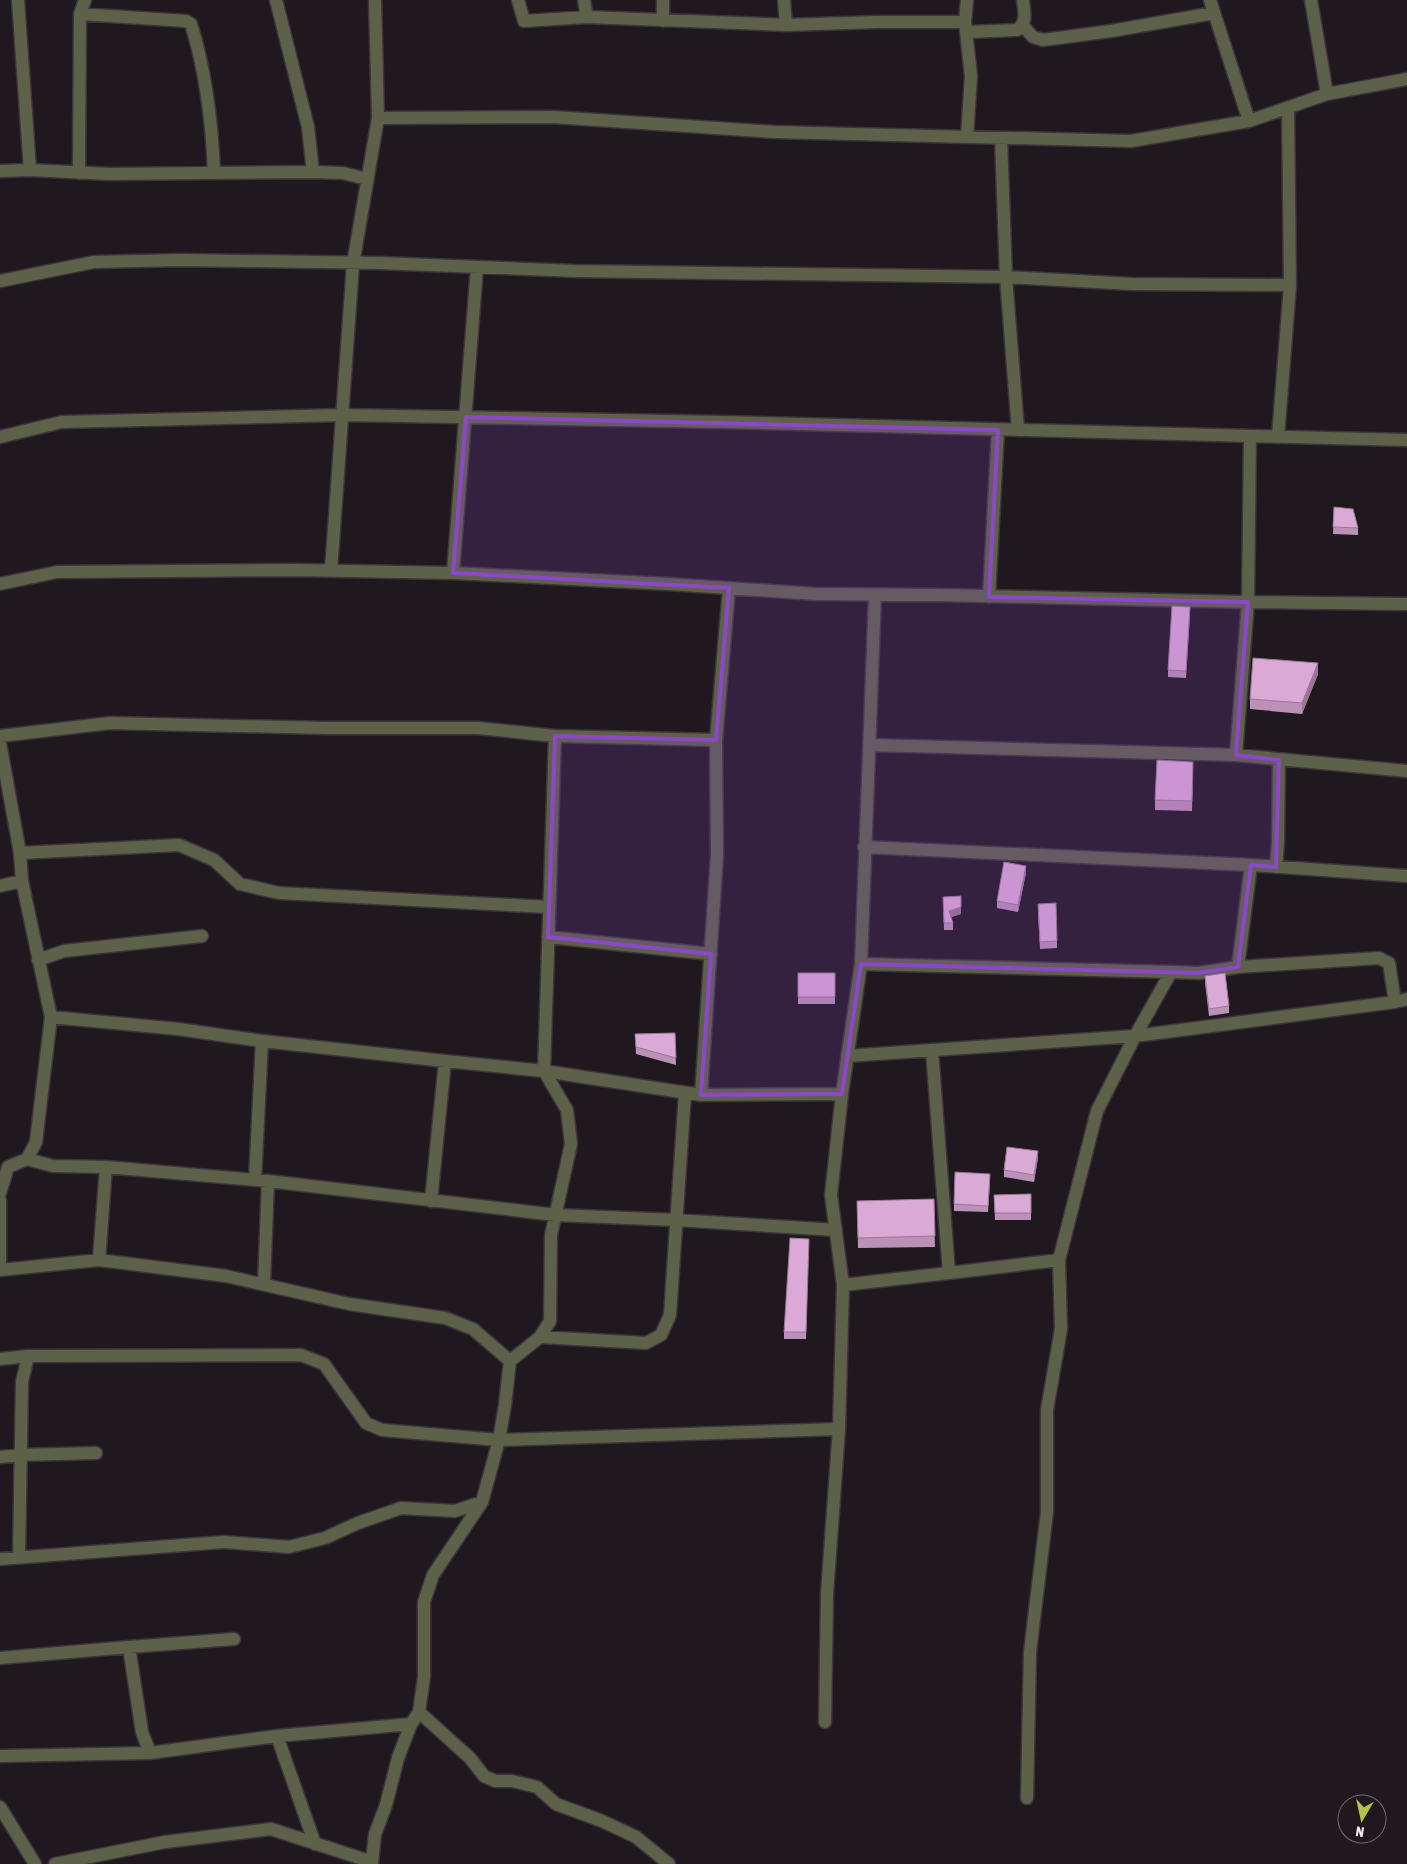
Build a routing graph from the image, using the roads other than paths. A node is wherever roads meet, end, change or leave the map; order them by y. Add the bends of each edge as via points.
1 (18, 0) edge
2 (84, 0) edge
3 (276, 0) edge
4 (375, 0) edge
5 (518, 0) edge
6 (584, 0) edge
7 (663, 0) edge
8 (784, 0) edge
9 (967, 0) edge
10 (1022, 0) edge
11 (1210, 0) edge
12 (1311, 0) edge
13 (1214, 13) junction
14 (80, 14) junction
15 (587, 17) junction
16 (663, 21) junction
17 (786, 25) junction
18 (1023, 26) junction
19 (966, 27) junction
20 (1407, 79) edge
21 (1327, 94) junction
22 (1288, 108) junction
23 (378, 118) junction
24 (1249, 121) junction
25 (967, 137) junction
26 (1001, 138) junction
27 (30, 170) junction
28 (0, 171) edge
29 (313, 172) junction
30 (79, 173) junction
31 (214, 173) junction
32 (367, 180) junction
33 (352, 264) junction
34 (477, 267) junction
35 (1006, 277) junction
36 (0, 281) edge
37 (1290, 285) junction
38 (342, 415) junction
39 (466, 417) junction
40 (998, 430) junction
41 (1018, 430) junction
42 (1250, 436) junction
43 (0, 437) edge
44 (1278, 437) junction
45 (1407, 440) edge
46 (331, 571) junction
47 (453, 573) junction
48 (0, 584) edge
49 (729, 588) junction
50 (875, 595) junction
51 (989, 597) junction
52 (1248, 602) junction
53 (1407, 604) edge
54 (0, 736) edge
55 (556, 736) junction
56 (716, 740) junction
57 (0, 743) edge
58 (870, 745) junction
59 (1236, 755) junction
60 (1279, 760) junction
61 (1407, 771) edge
62 (864, 848) junction
63 (20, 853) junction
64 (1251, 865) junction
65 (1276, 867) junction
66 (1407, 876) edge
67 (22, 881) junction
68 (0, 886) edge
69 (549, 907) junction
70 (202, 936) dead end
71 (548, 937) junction
72 (711, 954) junction
73 (38, 960) junction
74 (861, 964) junction
75 (1238, 966) junction
76 (1171, 972) junction
77 (1401, 1000) edge
78 (51, 1017) junction
79 (1135, 1036) junction
80 (262, 1041) junction
81 (932, 1050) junction
82 (847, 1056) junction
83 (444, 1061) junction
84 (544, 1071) junction
85 (685, 1093) junction
86 (842, 1094) junction
87 (701, 1095) junction
88 (27, 1159) junction
89 (106, 1167) junction
90 (261, 1180) junction
91 (0, 1193) edge
92 (0, 1200) edge
93 (431, 1201) junction
94 (556, 1215) junction
95 (676, 1220) junction
96 (836, 1230) junction
97 (99, 1260) junction
98 (1059, 1260) junction
99 (0, 1270) edge
100 (949, 1273) junction
101 (264, 1284) junction
102 (843, 1285) junction
103 (540, 1337) junction
104 (28, 1356) junction
105 (0, 1359) edge
106 (510, 1360) junction
107 (839, 1429) junction
108 (499, 1440) junction
109 (96, 1453) dead end
110 (20, 1455) junction
111 (0, 1457) edge
112 (482, 1502) junction
113 (19, 1557) junction
114 (0, 1558) edge
115 (234, 1639) dead end
116 (129, 1648) junction
117 (0, 1658) edge
118 (419, 1712) junction
119 (825, 1722) dead end
120 (411, 1724) junction
121 (277, 1736) junction
122 (150, 1754) junction
123 (0, 1756) edge
124 (1027, 1798) dead end
125 (0, 1807) edge
126 (315, 1844) junction
127 (372, 1863) edge
128 (35, 1864) edge
129 (55, 1864) edge
130 (669, 1864) edge

1 - 27 street
2 - 14 street
3 - 29 street via 308,127
4 - 23 street
5 - 15 street via 524,21
6 - 15 street
7 - 16 street
8 - 17 street
9 - 19 street
10 - 18 street via 1026,18
11 - 13 street
12 - 21 street
13 - 18 street via 1043,40 1033,37
13 - 24 street
14 - 30 street
14 - 31 street via 191,24 208,91
15 - 16 street
16 - 17 street
17 - 19 street via 878,22
18 - 19 street via 1017,30
19 - 25 street via 971,76
20 - 21 street
21 - 22 street
22 - 24 street
22 - 37 street
23 - 25 street via 553,117 776,132
23 - 32 street
24 - 26 street via 1130,141
25 - 26 street
26 - 35 street
27 - 28 street
27 - 30 street
29 - 31 street
29 - 32 street via 343,173
30 - 31 street
32 - 33 street
33 - 34 street
33 - 36 street via 182,260 94,262
33 - 38 street
34 - 35 street
34 - 39 street
35 - 37 street via 1132,284
35 - 41 street
37 - 44 street
38 - 39 street
38 - 43 street via 62,422
38 - 46 street
39 - 40 street
39 - 47 street
40 - 41 street
40 - 51 street
41 - 42 street
42 - 44 street
42 - 52 street
44 - 45 street
46 - 47 street
46 - 48 street via 57,572
47 - 49 street
49 - 50 street
49 - 56 street
50 - 51 street
50 - 58 street
51 - 52 street
52 - 53 street
52 - 59 street
54 - 55 street via 110,723 478,728
55 - 56 street
55 - 69 street
56 - 72 street via 717,855
57 - 63 street
58 - 59 street
58 - 62 street
59 - 60 street
60 - 61 street
60 - 65 street
62 - 64 street
62 - 74 street
63 - 67 street
63 - 69 street via 179,845 214,860 240,884 279,893
64 - 65 street
64 - 75 street
65 - 66 street
67 - 68 street
67 - 73 street
69 - 71 street
70 - 73 street via 64,952
71 - 72 street
71 - 84 street
72 - 87 street
73 - 78 street
74 - 76 street
74 - 82 street
75 - 76 street via 1199,973
75 - 77 street via 1378,958 1389,963
76 - 79 street
77 - 79 street
78 - 80 street
78 - 88 street via 36,1142
79 - 81 street
79 - 98 street via 1097,1111
80 - 83 street
80 - 90 street
81 - 82 street
81 - 100 street
82 - 86 street
83 - 84 street
83 - 93 street
84 - 85 street
84 - 94 street via 567,1110 571,1144
85 - 87 street
85 - 95 street
86 - 87 street
86 - 96 street via 831,1195
88 - 89 street via 53,1166
88 - 91 street via 8,1168
89 - 90 street
89 - 97 street
90 - 93 street
90 - 101 street
92 - 99 street
93 - 94 street
94 - 95 street
94 - 103 street via 551,1235 550,1321
95 - 96 street
95 - 103 street via 670,1315 661,1335 646,1343
96 - 102 street
97 - 99 street
97 - 101 street
98 - 100 street
98 - 124 street via 1061,1329 1047,1410 1047,1512 1030,1652
100 - 102 street
101 - 106 street via 348,1304 445,1318 473,1329
102 - 107 street
103 - 106 street
104 - 105 street
104 - 108 street via 301,1355 324,1364 366,1423 382,1430
104 - 110 street via 22,1382
106 - 108 street
107 - 108 street
107 - 119 street via 827,1594
108 - 112 street
109 - 110 street
110 - 111 street
110 - 113 street
112 - 113 street via 455,1511 401,1508 325,1538 289,1547 224,1542
112 - 118 street via 433,1575 424,1602 424,1677
113 - 114 street
115 - 116 street
116 - 117 street
116 - 122 street via 142,1732
118 - 120 street
118 - 130 street via 470,1758 484,1776 495,1781 537,1787 556,1804 636,1837
120 - 121 street
120 - 127 street via 376,1834
121 - 122 street
121 - 126 street
122 - 123 street
125 - 128 street
126 - 127 street
126 - 129 street via 271,1829 165,1842

